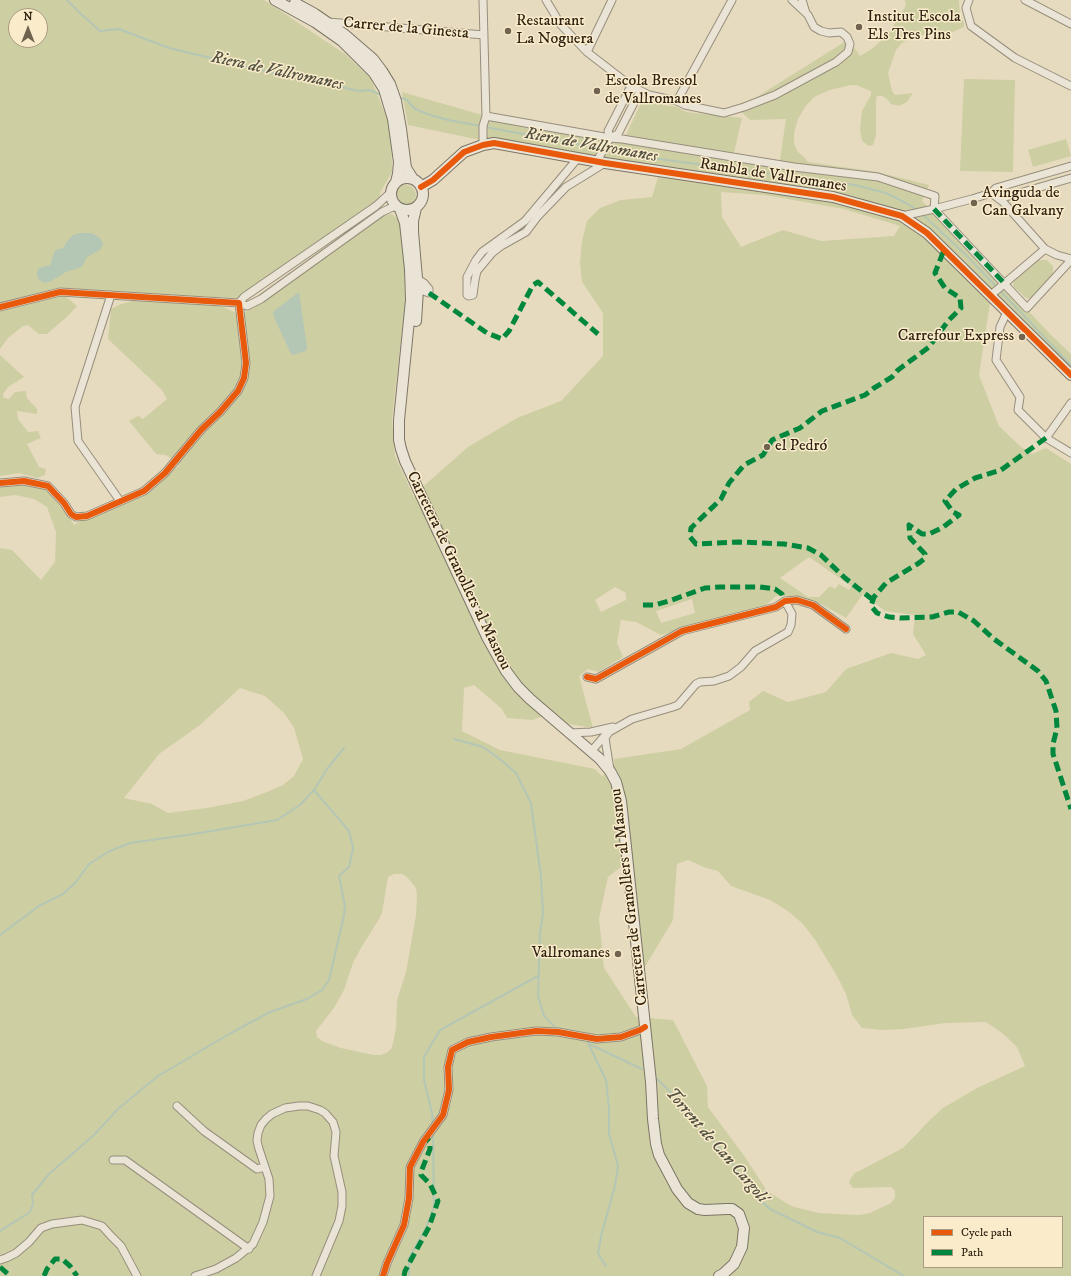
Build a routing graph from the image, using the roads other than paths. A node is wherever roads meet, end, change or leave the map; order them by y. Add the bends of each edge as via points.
1 (275, 0) edge
2 (288, 0) edge
3 (483, 0) edge
4 (546, 0) edge
5 (612, 0) edge
6 (732, 0) edge
7 (792, 0) edge
8 (802, 0) edge
9 (969, 0) edge
10 (1025, 0) edge
11 (806, 13) junction
12 (1071, 24) edge
13 (328, 27) junction
14 (484, 35) junction
15 (587, 52) junction
16 (631, 86) junction
17 (1071, 86) edge
18 (640, 91) junction
19 (678, 101) junction
20 (394, 110) junction
21 (486, 116) junction
22 (610, 138) junction
23 (483, 144) junction
24 (560, 155) junction
25 (581, 159) junction
26 (601, 162) junction
27 (1071, 166) edge
28 (568, 170) junction
29 (588, 173) junction
30 (1071, 178) edge
31 (413, 180) junction
32 (396, 182) junction
33 (421, 187) junction
34 (390, 193) junction
35 (991, 193) junction
36 (999, 198) junction
37 (397, 208) junction
38 (416, 208) junction
39 (934, 209) junction
40 (902, 216) junction
41 (1045, 249) junction
42 (1071, 259) edge
43 (415, 284) junction
44 (1005, 284) junction
45 (429, 293) junction
46 (111, 295) junction
47 (991, 295) junction
48 (239, 303) junction
49 (418, 305) junction
50 (0, 307) edge
51 (1007, 312) junction
52 (1071, 375) edge
53 (1071, 403) edge
54 (400, 406) junction
55 (1046, 438) junction
56 (1071, 453) edge
57 (0, 483) edge
58 (120, 501) junction
59 (785, 601) junction
60 (846, 629) dead end
61 (588, 677) dead end
62 (619, 725) junction
63 (587, 732) junction
64 (609, 732) junction
65 (570, 733) junction
66 (594, 748) junction
67 (610, 771) junction
68 (645, 1027) junction
69 (177, 1106) dead end
70 (113, 1160) dead end
71 (265, 1167) junction
72 (248, 1248) junction
73 (0, 1260) edge
74 (137, 1276) edge
75 (195, 1276) edge
76 (316, 1276) edge
77 (383, 1276) edge
78 (719, 1276) edge

1 - 13 main road
2 - 13 main road via 315,14
3 - 14 street
4 - 15 street via 561,25
5 - 15 street
6 - 19 street
7 - 11 street
8 - 11 street
9 - 17 street via 966,8 971,26 1015,58
10 - 12 street
11 - 19 street via 814,27 829,33 841,32 847,37 850,44 848,52 836,62 775,95 744,108 724,112 685,105
13 - 14 street, Carrer de la Ginesta
13 - 20 main road via 344,34 372,59 387,79
14 - 21 street
15 - 16 street
16 - 18 street
16 - 22 street via 608,131
18 - 19 street
18 - 22 street via 618,134
20 - 31 main road via 406,168
20 - 32 main road via 399,162
21 - 22 street, Rambla de Vallromanes
21 - 23 street
22 - 26 street
22 - 39 street, Rambla de Vallromanes via 794,167 878,177 935,196
23 - 24 main road, Rambla de Vallromanes via 494,143
23 - 33 main road, Rambla de Vallromanes via 464,152
24 - 25 main road, Rambla de Vallromanes
24 - 28 street
25 - 26 main road, Rambla de Vallromanes
25 - 28 street
25 - 29 street
26 - 29 street
26 - 40 main road, Rambla de Vallromanes via 833,197
27 - 35 street via 996,188
28 - 29 street via 525,221 482,252 467,278 467,295 473,295 478,271 488,258 501,246 526,232 557,195
30 - 36 street
31 - 32 main road via 404,178
31 - 33 main road
32 - 34 main road via 392,185
33 - 38 main road via 423,198
34 - 37 main road
34 - 48 street via 376,206 244,297
35 - 36 street
35 - 39 street
36 - 41 street
37 - 38 main road via 410,211
37 - 43 main road, Carretera de Granollers al Masnou via 405,223
37 - 48 street via 382,212 261,299 247,306
38 - 43 main road, Carretera de Granollers al Masnou via 413,221
39 - 40 street
39 - 44 street, Rambla de Vallromanes
40 - 47 main road, Rambla de Vallromanes via 927,233
41 - 42 street
41 - 44 street
42 - 44 street, Rambla de Vallromanes via 1027,308
43 - 45 street
43 - 45 street via 424,283
43 - 49 main road, Carretera de Granollers al Masnou
43 - 54 main road, Carretera de Granollers al Masnou
44 - 47 street
45 - 49 street via 420,299
46 - 48 street
46 - 50 street via 60,292
46 - 58 street via 75,407 78,441
47 - 51 main road, Rambla de Vallromanes
48 - 58 street via 246,363 244,378 238,391 165,473 144,491
49 - 54 main road, Carretera de Granollers al Masnou
51 - 52 main road, Rambla de Vallromanes
51 - 55 street via 1000,327 996,360 1020,397 1018,410
53 - 55 street
54 - 65 main road, Carretera de Granollers al Masnou via 399,440 405,461 490,643 518,687
55 - 56 street
57 - 58 street via 24,481 48,486 76,517 87,516
59 - 60 street via 797,600 813,605
59 - 61 street via 776,607 682,632 596,678
59 - 62 street via 792,614 788,632 755,651 729,676 696,684 678,705
62 - 63 street
62 - 64 street
63 - 65 street
63 - 66 street via 594,736
64 - 66 street
64 - 67 street via 605,738
65 - 66 main road, Carretera de Granollers al Masnou
66 - 67 main road, Carretera de Granollers al Masnou
67 - 68 main road, Carretera de Granollers al Masnou via 621,801
68 - 77 street via 622,1037 597,1039 536,1031 468,1042 452,1050 448,1067 449,1090 443,1115 423,1142 410,1167 410,1198 404,1225
68 - 78 main road, Carretera de Granollers al Masnou via 654,1127 659,1154 677,1189 688,1203 705,1210 732,1209 739,1214 742,1221 744,1237 738,1257 734,1264
69 - 71 street via 204,1131 257,1169
70 - 72 street via 125,1160
71 - 72 street via 270,1196 257,1237
71 - 76 street via 257,1141 258,1133 266,1118 272,1114 292,1106 308,1106 325,1113 333,1122 336,1132 334,1156 342,1192 342,1206 339,1221
72 - 75 street via 216,1269
73 - 74 street via 16,1253 41,1228 82,1220 102,1226 121,1246

